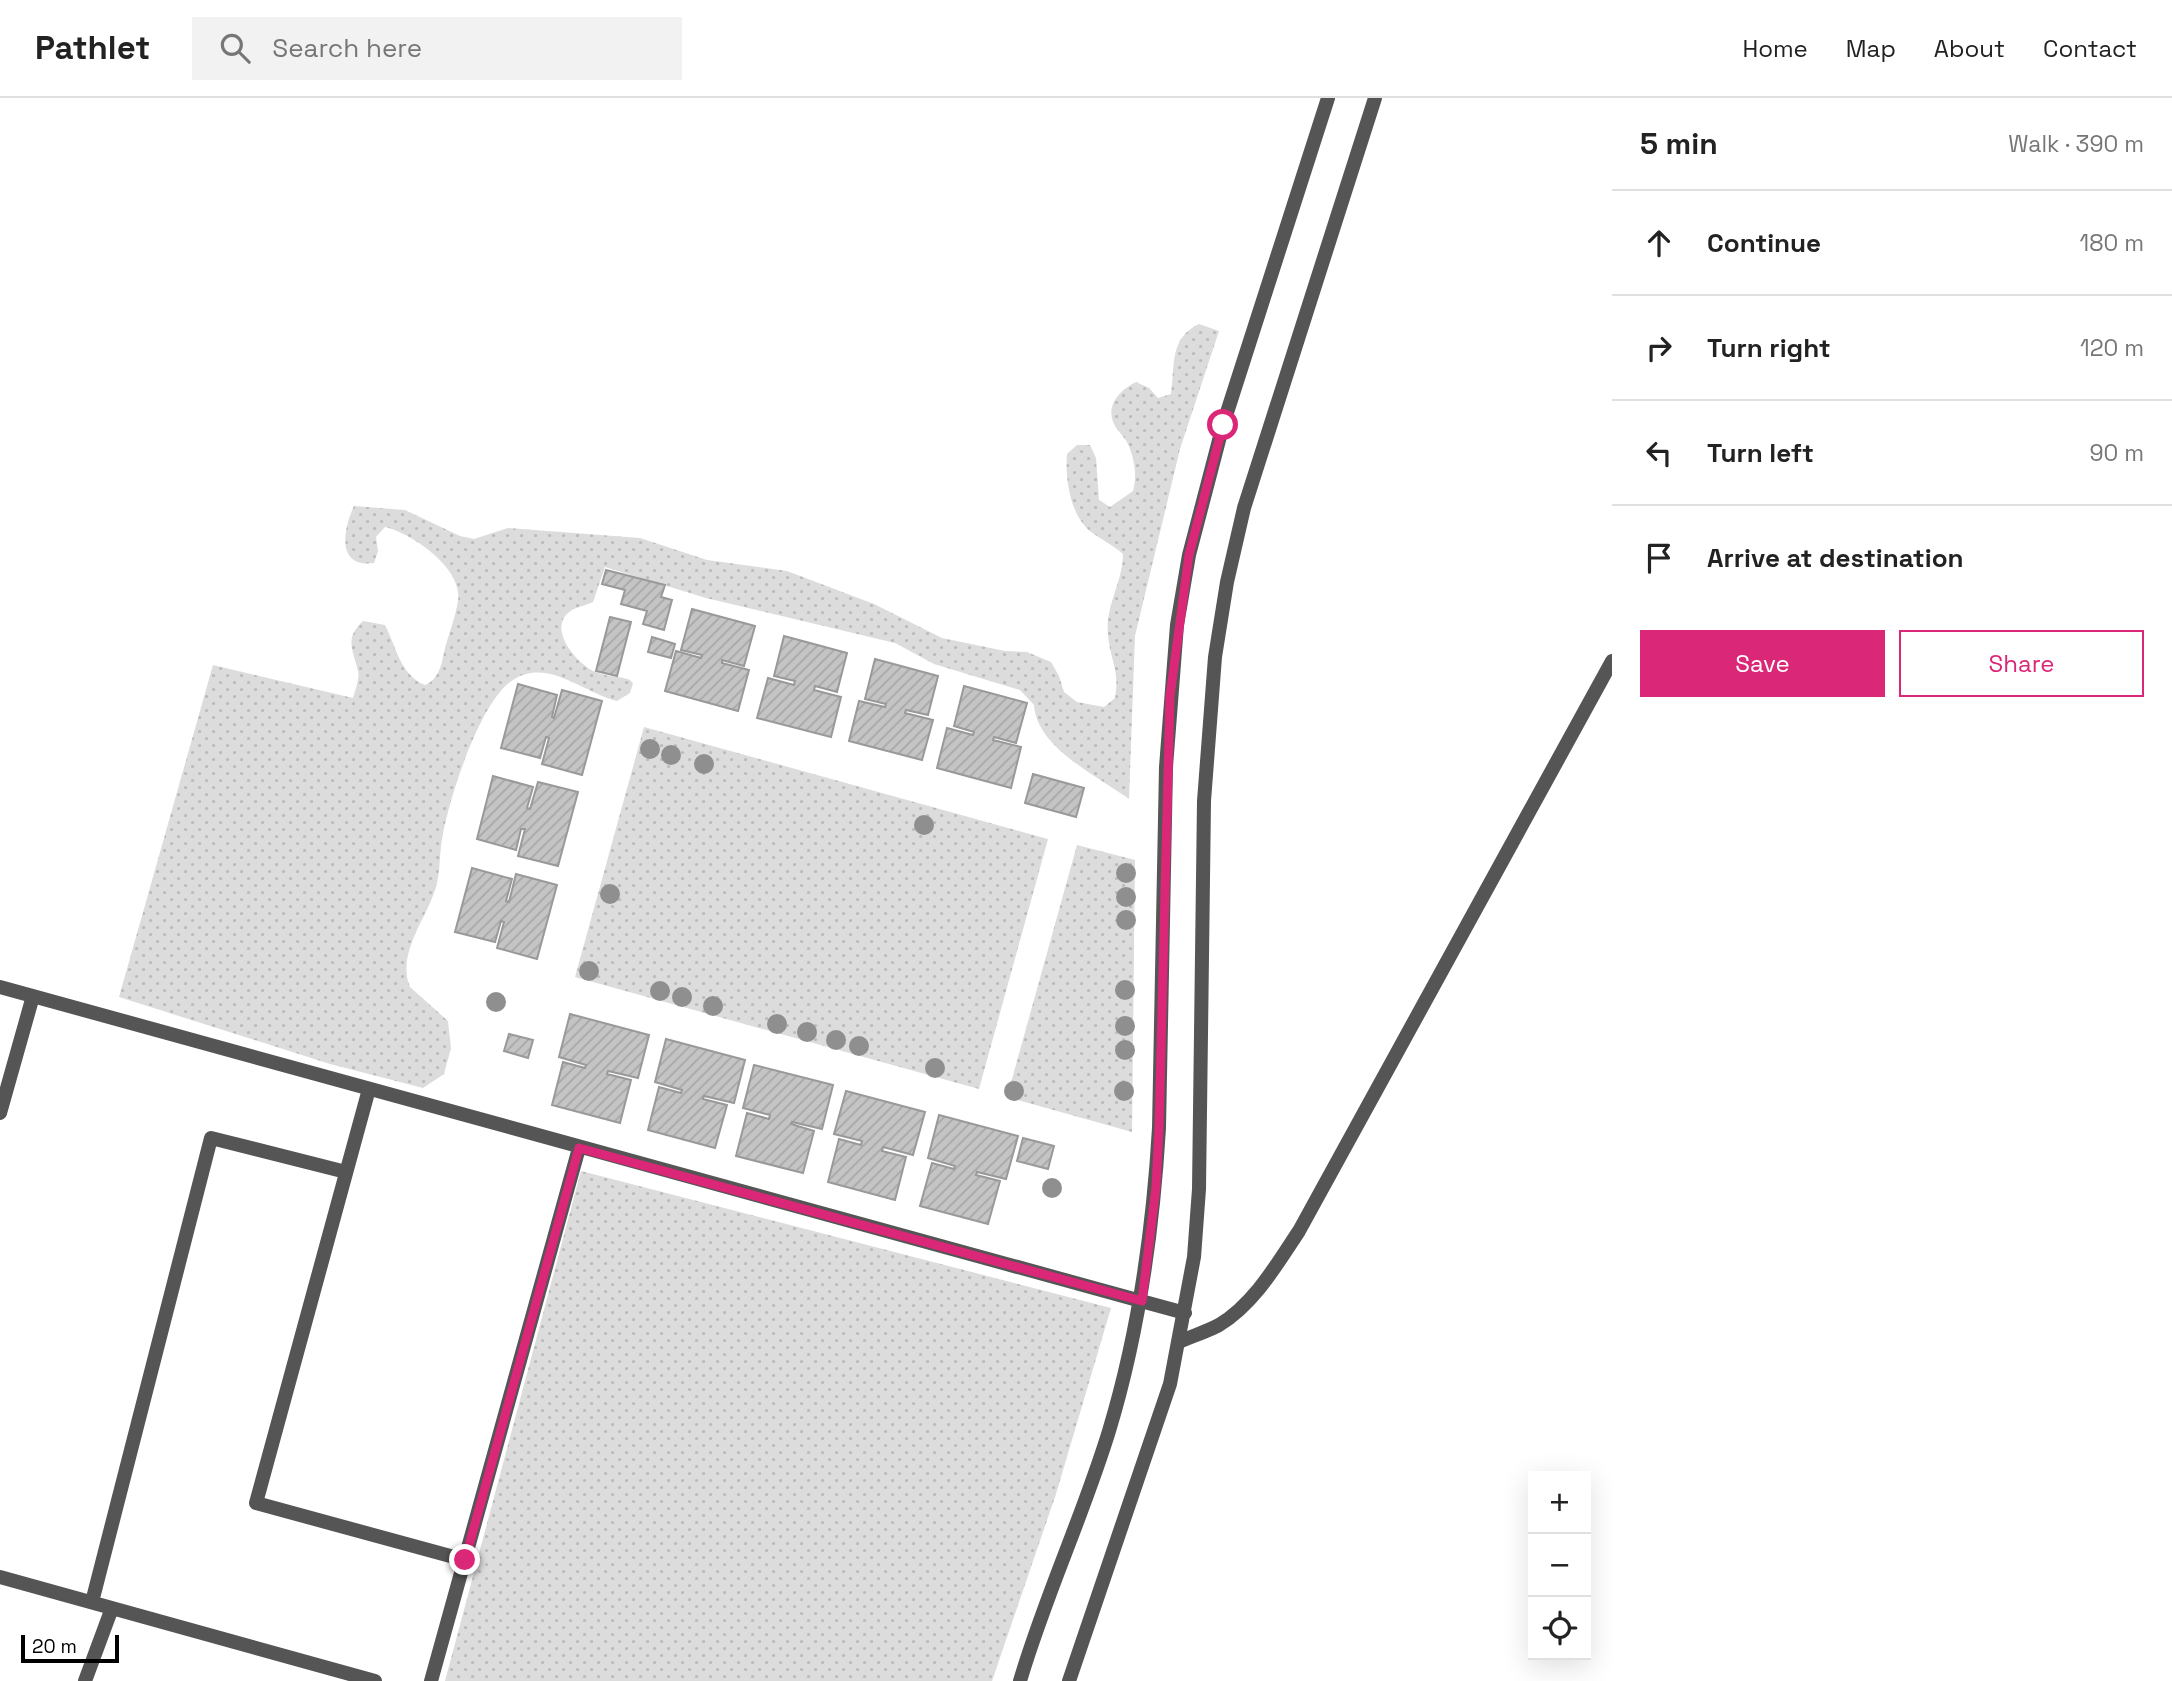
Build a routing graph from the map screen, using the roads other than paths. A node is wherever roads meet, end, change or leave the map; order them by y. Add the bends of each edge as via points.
1 (1328, 98) edge
2 (1375, 98) edge
3 (1612, 661) edge
4 (0, 987) edge
5 (33, 996) junction
6 (369, 1089) junction
7 (0, 1113) edge
8 (579, 1148) junction
9 (346, 1172) junction
10 (1142, 1301) junction
11 (1185, 1313) junction
12 (1179, 1342) junction
13 (465, 1560) junction
14 (0, 1577) edge
15 (92, 1602) junction
16 (112, 1608) junction
17 (85, 1681) edge
18 (375, 1681) edge
19 (431, 1681) edge
20 (1020, 1681) edge
21 (1069, 1681) edge

1 - 10 street via 1223,425 1192,542 1177,625 1166,767 1156,1187
2 - 11 street via 1244,508 1214,657 1204,801 1199,1189
3 - 12 street via 1299,1231 1241,1308 1219,1325
4 - 5 street
5 - 6 street
5 - 7 street
6 - 8 street
6 - 9 street
8 - 10 street
8 - 13 street
9 - 13 street via 256,1503
9 - 15 street via 211,1138
10 - 11 street
10 - 20 street via 1109,1431
11 - 12 street
12 - 21 street via 1152,1443
13 - 19 street
14 - 15 street
15 - 16 street
16 - 17 street
16 - 18 street

